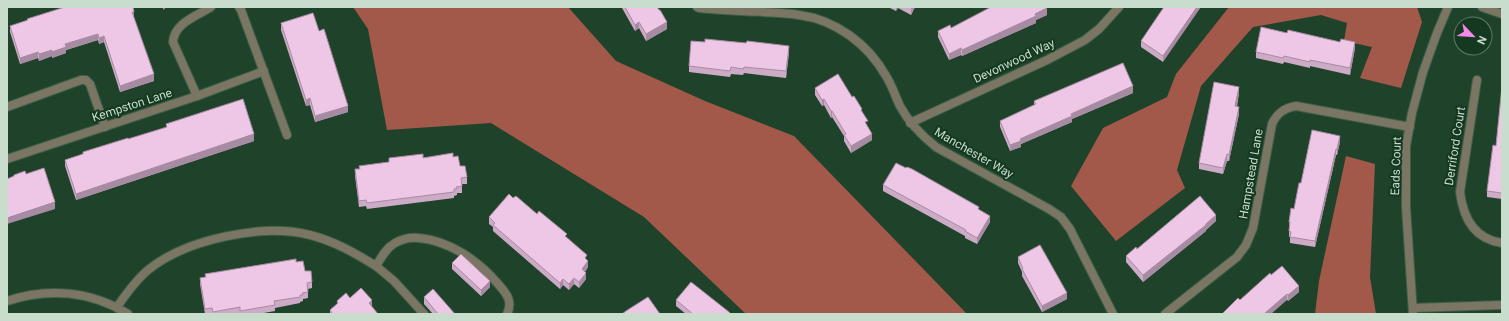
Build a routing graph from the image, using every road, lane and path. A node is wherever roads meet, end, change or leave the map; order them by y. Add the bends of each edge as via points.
1 (211, 7) edge
2 (238, 7) edge
3 (697, 7) edge
4 (1119, 7) edge
5 (1448, 7) edge
6 (1482, 7) edge
7 (1502, 14) edge
8 (264, 71) junction
9 (1477, 80) dead end
10 (197, 96) junction
11 (7, 107) edge
12 (910, 123) junction
13 (105, 127) junction
14 (1410, 127) junction
15 (287, 135) dead end
16 (7, 160) edge
17 (1502, 243) edge
18 (376, 266) junction
19 (7, 301) edge
20 (1502, 305) edge
21 (117, 307) junction
22 (1413, 311) edge
23 (128, 314) edge
24 (424, 314) edge
25 (507, 314) edge
26 (1113, 314) edge
27 (1165, 314) edge

1 - 10 street via 178,28 174,34 173,42
2 - 8 street via 242,10
3 - 12 street, Manchester Way via 800,15 824,21 842,30 859,42 874,58
4 - 12 street, Devonwood Way via 1085,40
5 - 14 street, Eads Court via 1423,72
6 - 7 street
8 - 10 street, Kempston Lane
8 - 15 street
9 - 17 street, Derriford Court via 1460,192 1461,205 1472,226 1482,236
10 - 13 street, Kempston Lane
11 - 13 street via 86,80 90,84
12 - 26 street, Manchester Way via 936,147 1061,217 1070,229
13 - 16 street, Kempston Lane
14 - 22 street, Eads Court via 1406,146 1406,207
14 - 27 street, Hampstead Lane via 1296,106 1282,110 1272,124 1253,228 1246,245 1237,257
18 - 21 street via 334,243 309,235 284,231 258,231 232,235 186,248 166,258 143,275
18 - 24 street via 394,281
18 - 25 street via 394,244 405,239 431,240 472,259 489,273 510,300
19 - 21 street via 47,292 70,293 92,297
20 - 22 street
21 - 23 street

